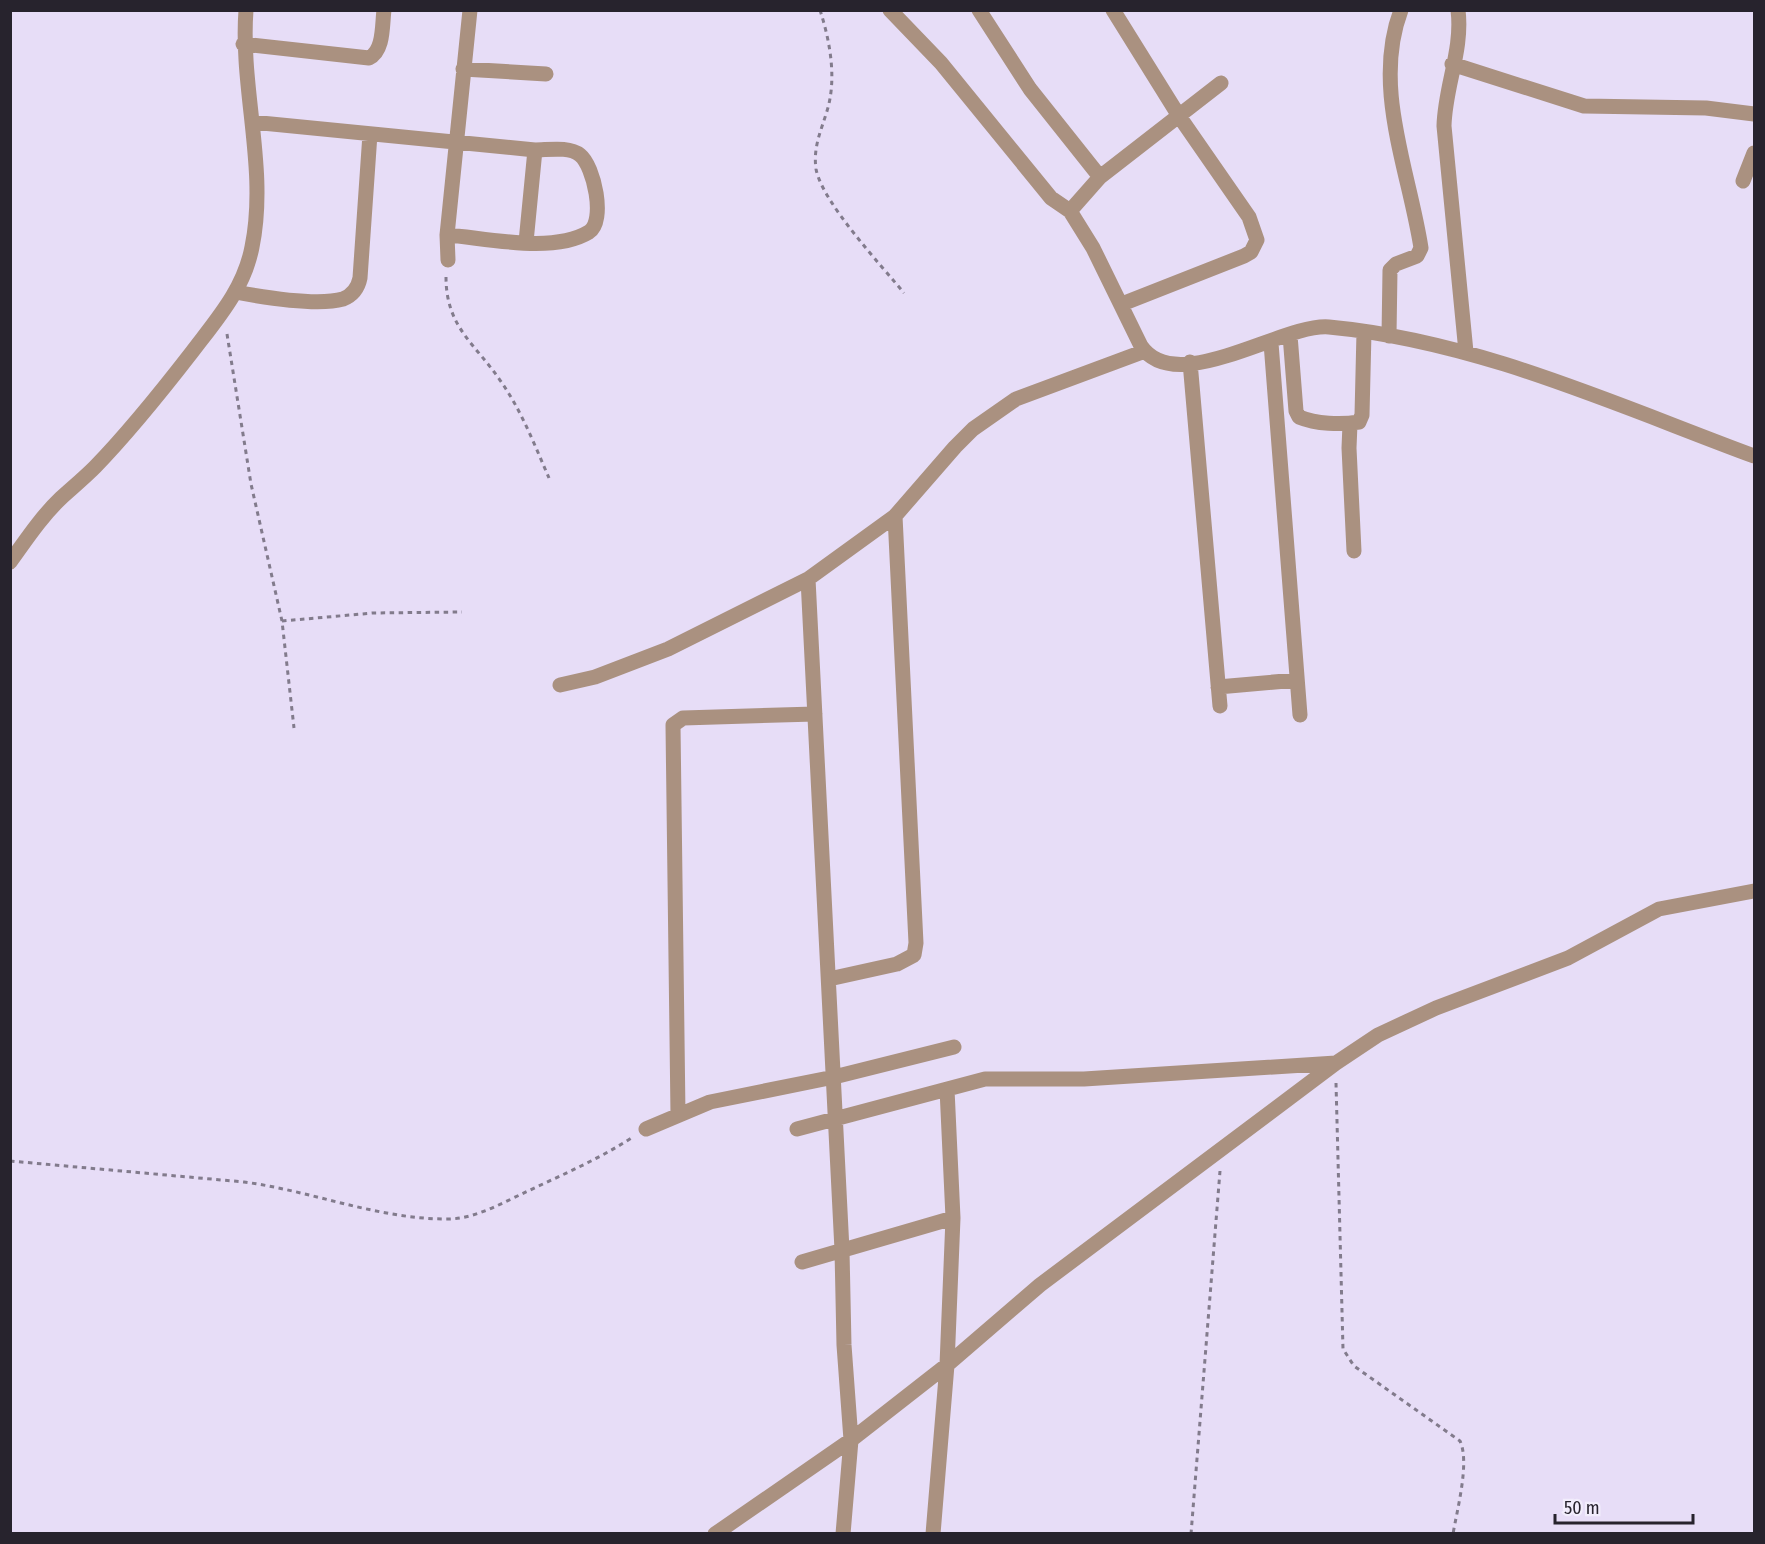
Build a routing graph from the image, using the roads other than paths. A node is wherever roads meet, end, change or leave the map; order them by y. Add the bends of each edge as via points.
1 (246, 10) edge
2 (384, 10) edge
3 (470, 10) edge
4 (890, 10) edge
5 (979, 10) edge
6 (1113, 10) edge
7 (1401, 10) edge
8 (1458, 10) edge
9 (243, 44) junction
10 (1452, 64) junction
11 (463, 69) junction
12 (546, 74) dead end
13 (1221, 83) dead end
14 (1755, 114) edge
15 (1179, 116) junction
16 (252, 122) junction
17 (370, 134) junction
18 (455, 142) junction
19 (535, 150) junction
20 (1755, 153) edge
21 (1100, 177) junction
22 (1743, 181) dead end
23 (1070, 211) junction
24 (447, 235) junction
25 (526, 242) junction
26 (448, 260) road end
27 (236, 292) junction
28 (1122, 304) junction
29 (1364, 332) junction
30 (1290, 335) junction
31 (1389, 336) junction
32 (1271, 343) junction
33 (1145, 351) junction
34 (1466, 352) junction
35 (1190, 362) junction
36 (1350, 424) junction
37 (1755, 456) edge
38 (896, 516) junction
39 (1354, 551) dead end
40 (10, 562) edge
41 (808, 579) junction
42 (1297, 680) junction
43 (560, 685) dead end
44 (1218, 687) junction
45 (1220, 706) dead end
46 (815, 714) junction
47 (1300, 715) dead end
48 (1755, 891) edge
49 (829, 979) junction
50 (954, 1047) dead end
51 (1336, 1063) junction
52 (834, 1077) junction
53 (947, 1089) junction
54 (678, 1114) junction
55 (836, 1119) junction
56 (646, 1129) road end
57 (797, 1129) dead end
58 (953, 1218) junction
59 (842, 1250) junction
60 (802, 1262) dead end
61 (947, 1365) junction
62 (851, 1440) junction
63 (715, 1533) edge
64 (843, 1533) edge
65 (933, 1533) edge

1 - 9 street
2 - 9 street via 380,45 369,58
3 - 11 street
4 - 23 street via 941,63 1051,198
5 - 21 street via 1030,89
6 - 15 street
7 - 31 street via 1390,47 1389,85 1421,248 1417,256 1390,270
8 - 10 street via 1459,44
9 - 16 street
10 - 14 street via 1584,106 1697,107
10 - 34 street via 1443,126
11 - 12 street
11 - 18 street
13 - 15 street
15 - 21 street
15 - 28 street via 1249,217 1256,233 1255,246 1244,256
16 - 17 street
16 - 27 street via 255,224 247,266
17 - 18 street
17 - 27 street via 360,278 354,292 333,300 281,299
18 - 19 street
18 - 24 street
19 - 25 street
19 - 25 street via 567,150 582,157 592,181 598,216 592,229 580,236
20 - 22 street
21 - 23 street
23 - 28 street
24 - 25 street
24 - 26 street
27 - 40 street via 225,311 130,428 46,515
28 - 33 street
29 - 30 street via 1327,327
29 - 31 street
29 - 36 street via 1362,415 1359,423
30 - 32 street
30 - 36 street via 1299,417
31 - 34 street
32 - 35 street
32 - 42 street
33 - 35 street via 1162,364
33 - 38 street via 1016,399 973,429
34 - 37 street
35 - 44 street
36 - 39 street
38 - 41 street
38 - 49 street via 916,943 914,955 897,964
41 - 43 street via 668,649 595,677
41 - 46 street
42 - 44 street
42 - 47 street
44 - 45 street
46 - 49 street
46 - 54 street via 683,718 673,725
48 - 51 street via 1659,909 1568,958 1436,1008 1378,1035
49 - 52 street
50 - 52 street
51 - 53 street via 1084,1079 985,1079
51 - 61 street via 1040,1285
52 - 54 street via 710,1102
52 - 55 street
53 - 55 street
53 - 58 street
54 - 56 street
55 - 57 street
55 - 59 street
58 - 59 street
58 - 61 street
59 - 60 street
59 - 62 street via 843,1345
61 - 62 street
61 - 65 street
62 - 63 street
62 - 64 street

